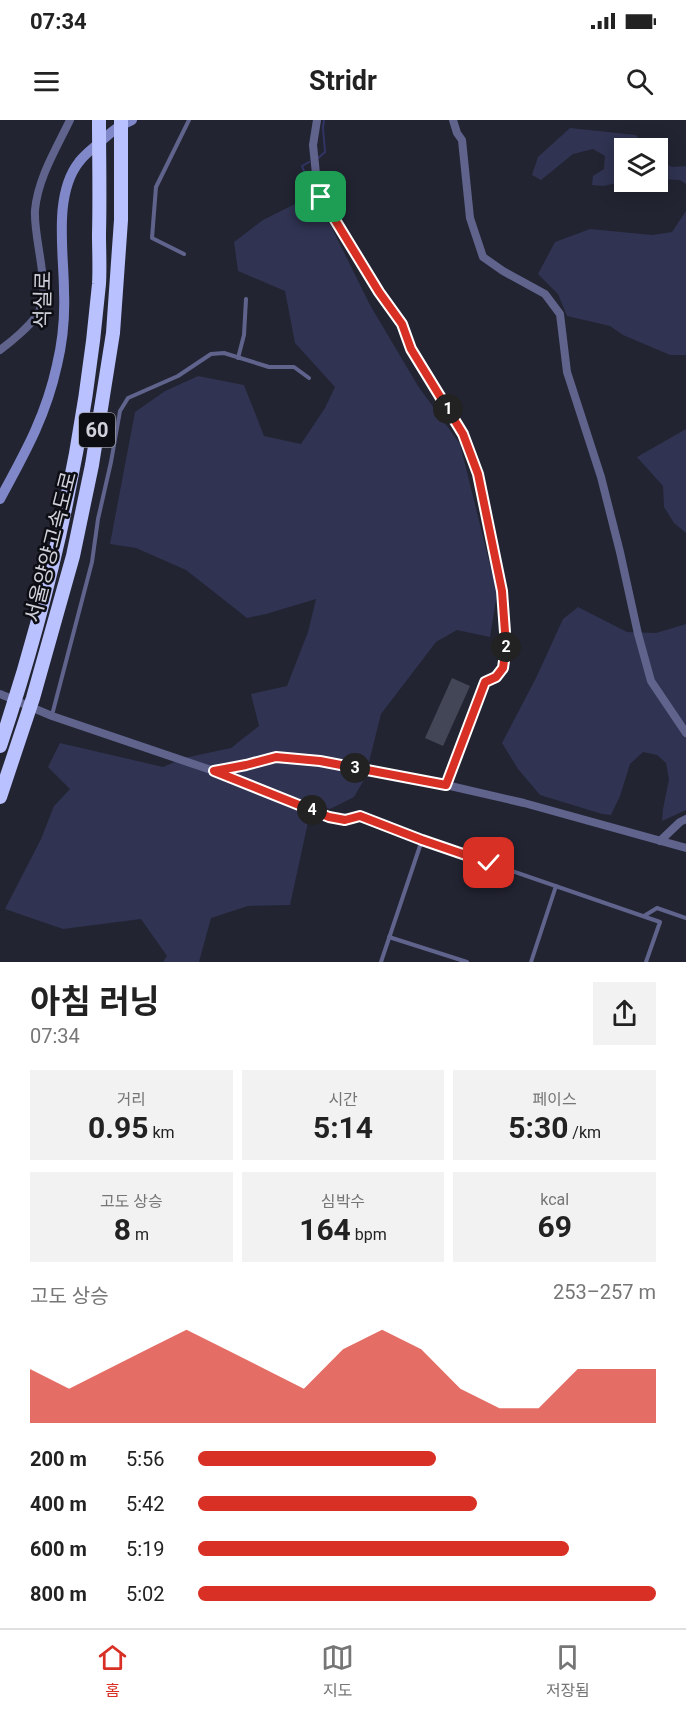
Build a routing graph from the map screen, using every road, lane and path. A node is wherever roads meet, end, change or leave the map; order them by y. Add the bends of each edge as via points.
1 (70, 120) edge
2 (101, 120) edge
3 (121, 120) edge
4 (132, 120) edge
5 (189, 120) edge
6 (317, 120) edge
7 (453, 120) edge
8 (109, 134) junction
9 (184, 254) dead end
10 (246, 299) dead end
11 (0, 350) edge
12 (238, 358) junction
13 (309, 378) dead end
14 (0, 499) edge
15 (0, 694) edge
16 (52, 716) junction
17 (686, 732) edge
18 (0, 746) edge
19 (214, 771) junction
20 (446, 785) junction
21 (0, 797) edge
22 (686, 819) edge
23 (422, 840) junction
24 (660, 841) junction
25 (686, 848) edge
26 (556, 886) junction
27 (643, 916) junction
28 (686, 918) edge
29 (389, 937) junction
30 (381, 962) edge
31 (467, 962) edge
32 (531, 962) edge
33 (646, 962) edge

1 - 11 street via 44,176 35,211 44,288 42,303 37,316
2 - 8 street
2 - 18 highway, 서울양양고속도로 / 60 via 99,281 90,366 55,550
3 - 21 highway, 서울양양고속도로 / 60 via 121,220 113,333 92,465 73,556
4 - 8 main road, 석실로
5 - 9 lane via 156,187 152,238
6 - 20 street via 313,146 321,197 402,324 411,349 463,434 478,474 502,591 506,646 503,668 485,682
7 - 17 street via 462,140 470,218 483,257 545,294 560,314 567,372 601,477 651,681
8 - 14 main road, 석실로 via 78,163 64,197 64,330 58,364 34,435
10 - 12 lane
12 - 13 lane via 269,367 294,367
12 - 16 lane via 211,354 178,376 128,398 120,411 92,562
15 - 16 street
16 - 19 street
19 - 20 street via 276,757 320,761
19 - 23 lane via 329,817 345,820 360,816
20 - 24 street
22 - 24 street
23 - 26 lane
23 - 29 lane
24 - 25 street
26 - 27 lane
26 - 32 lane
27 - 28 lane via 657,908
27 - 33 lane via 660,922
29 - 30 lane
29 - 31 lane

